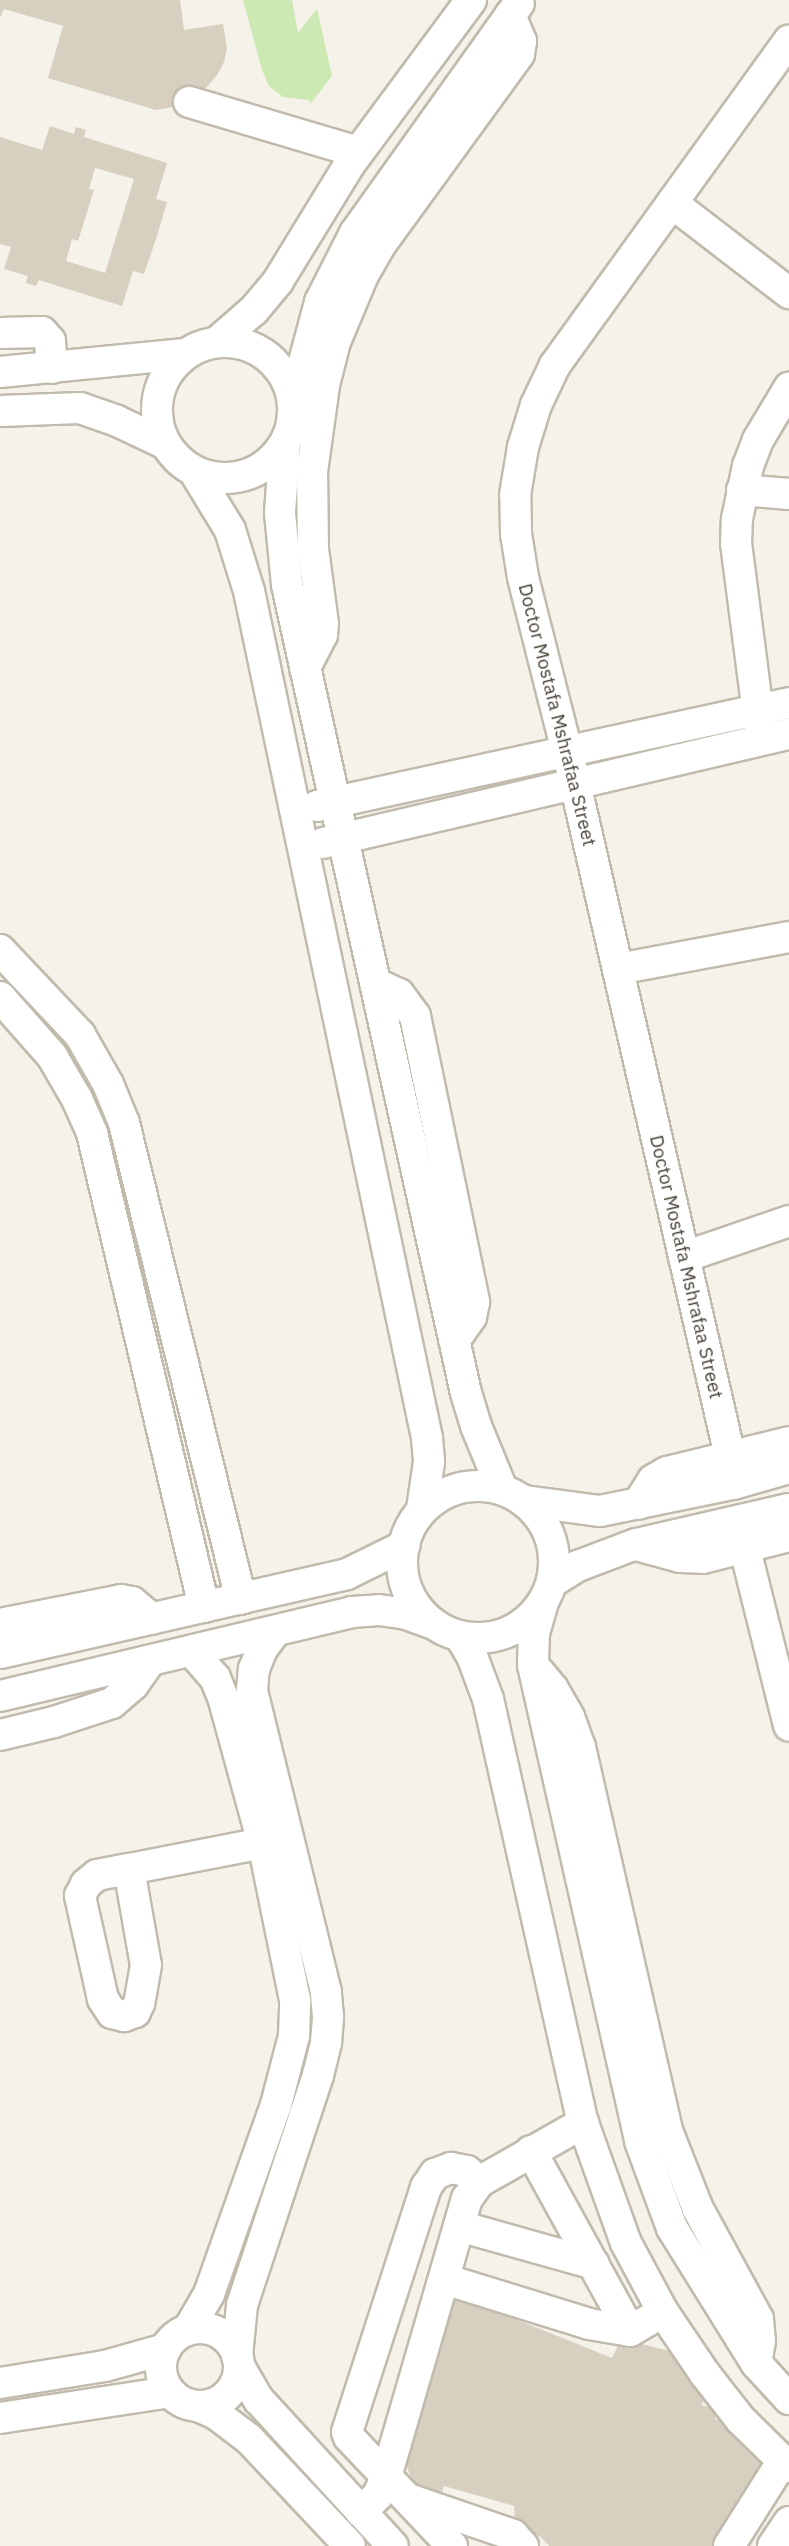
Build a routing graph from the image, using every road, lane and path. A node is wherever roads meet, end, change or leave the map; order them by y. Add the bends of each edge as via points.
1 (471, 0) edge
2 (516, 7) edge
3 (789, 41) edge
4 (208, 100) dead end
5 (358, 152) junction
6 (672, 203) junction
7 (789, 293) edge
8 (0, 333) edge
9 (217, 342) junction
10 (185, 354) junction
11 (51, 368) junction
12 (0, 372) edge
13 (789, 388) edge
14 (293, 404) junction
15 (0, 411) edge
16 (164, 443) junction
17 (285, 443) junction
18 (194, 471) junction
19 (742, 490) junction
20 (789, 494) edge
21 (304, 668) junction
22 (789, 704) edge
23 (758, 708) junction
24 (775, 736) edge
25 (566, 750) junction
26 (575, 783) junction
27 (335, 802) junction
28 (297, 809) junction
29 (343, 839) junction
30 (305, 847) junction
31 (789, 937) edge
32 (0, 950) edge
33 (618, 969) junction
34 (0, 997) edge
35 (789, 1221) edge
36 (684, 1257) junction
37 (789, 1442) edge
38 (730, 1456) junction
39 (789, 1468) edge
40 (513, 1495) junction
41 (638, 1504) junction
42 (422, 1509) junction
43 (789, 1509) edge
44 (789, 1536) edge
45 (636, 1544) junction
46 (404, 1546) junction
47 (745, 1549) junction
48 (547, 1592) junction
49 (241, 1599) junction
50 (204, 1607) junction
51 (152, 1619) junction
52 (431, 1623) junction
53 (0, 1625) edge
54 (274, 1633) junction
55 (460, 1636) junction
56 (192, 1652) junction
57 (0, 1653) edge
58 (149, 1662) junction
59 (0, 1696) edge
60 (789, 1726) edge
61 (0, 1735) edge
62 (263, 1843) junction
63 (129, 1869) dead end
64 (583, 2123) junction
65 (531, 2151) junction
66 (479, 2182) junction
67 (459, 2227) junction
68 (594, 2264) junction
69 (444, 2279) junction
70 (663, 2312) junction
71 (188, 2330) junction
72 (630, 2331) junction
73 (166, 2349) junction
74 (238, 2361) junction
75 (0, 2384) edge
76 (169, 2392) junction
77 (789, 2399) edge
78 (198, 2406) junction
79 (0, 2418) edge
80 (786, 2465) edge
81 (386, 2477) junction
82 (408, 2499) junction
83 (361, 2512) junction
84 (789, 2522) edge
85 (351, 2546) edge
86 (393, 2546) edge
87 (452, 2546) edge
88 (523, 2546) edge
89 (729, 2546) edge
90 (773, 2546) edge

1 - 5 street
2 - 14 street via 355,233 320,302
2 - 21 street via 519,54 380,244 335,342 312,472 313,549 322,635
3 - 6 street, Doctor Mostafa Mshrafaa Street
4 - 5 street
5 - 9 street via 278,281 254,310
6 - 7 street
6 - 25 street, Doctor Mostafa Mshrafaa Street via 555,365 523,447 515,495 516,534
8 - 11 street via 42,332 50,341
9 - 10 street
9 - 14 street via 262,352 283,374
10 - 11 street
10 - 16 street via 161,385 156,404
11 - 12 street
13 - 19 street via 758,440
14 - 17 street
15 - 16 street via 80,408
16 - 18 street
17 - 18 street via 275,457 245,475 228,479
17 - 21 street via 282,548
18 - 28 street via 218,507 242,564
19 - 20 street
19 - 23 street via 736,544
21 - 27 street
22 - 23 street
23 - 24 street
23 - 25 street
24 - 26 street
25 - 26 street, Doctor Mostafa Mshrafaa Street
25 - 27 street
26 - 29 street
26 - 33 street, Doctor Mostafa Mshrafaa Street
27 - 28 street
27 - 29 street
28 - 30 street
29 - 30 street
29 - 40 street via 475,1426
30 - 42 street via 427,1438 429,1462
31 - 33 street
32 - 49 street via 80,1035 124,1123
33 - 36 street, Doctor Mostafa Mshrafaa Street
34 - 50 street via 52,1056 92,1133
35 - 36 street
36 - 38 street, Doctor Mostafa Mshrafaa Street
37 - 38 street
38 - 41 street via 667,1472 653,1480
39 - 41 street
40 - 41 street via 600,1511
40 - 42 street via 482,1485 462,1487
40 - 48 street via 538,1514 553,1546
42 - 46 street
43 - 45 street
44 - 47 street
45 - 47 street via 680,1557 703,1558
45 - 48 street via 578,1566
46 - 49 street via 346,1574
46 - 52 street via 404,1580 414,1604
47 - 60 street
48 - 55 street via 527,1620 507,1632 484,1638
48 - 77 street via 534,1633 533,1665 640,2141 672,2228 757,2363
49 - 50 street
50 - 51 street
51 - 53 street via 132,1602 121,1600
51 - 57 street
52 - 54 street via 379,1610 352,1612
52 - 55 street
54 - 56 street
54 - 74 street via 254,1669 252,1690 323,1980 328,2017 318,2075 242,2305
55 - 64 street via 488,1699
56 - 58 street
56 - 62 street via 215,1678 224,1700
58 - 59 street
58 - 61 street via 133,1685 112,1703
62 - 63 street
62 - 71 street via 292,1977 293,2036 276,2105 208,2294
64 - 65 street
64 - 70 street via 626,2243
65 - 66 street
65 - 68 street
66 - 67 street via 467,2199
66 - 81 street via 467,2171 451,2168 435,2174 426,2187 347,2432
67 - 68 street
67 - 69 street
68 - 72 street
69 - 72 street via 589,2324
69 - 81 street
70 - 72 street
70 - 80 street via 741,2420
71 - 73 street
71 - 74 street via 218,2333 233,2346
73 - 75 street via 106,2366
73 - 76 street via 161,2367
74 - 78 street via 234,2386 227,2395
74 - 83 street via 259,2400
76 - 78 street
76 - 79 street
78 - 85 street via 248,2439
80 - 89 street
81 - 82 street
81 - 83 street
82 - 87 street
82 - 88 street via 513,2535
83 - 86 street
84 - 90 street

